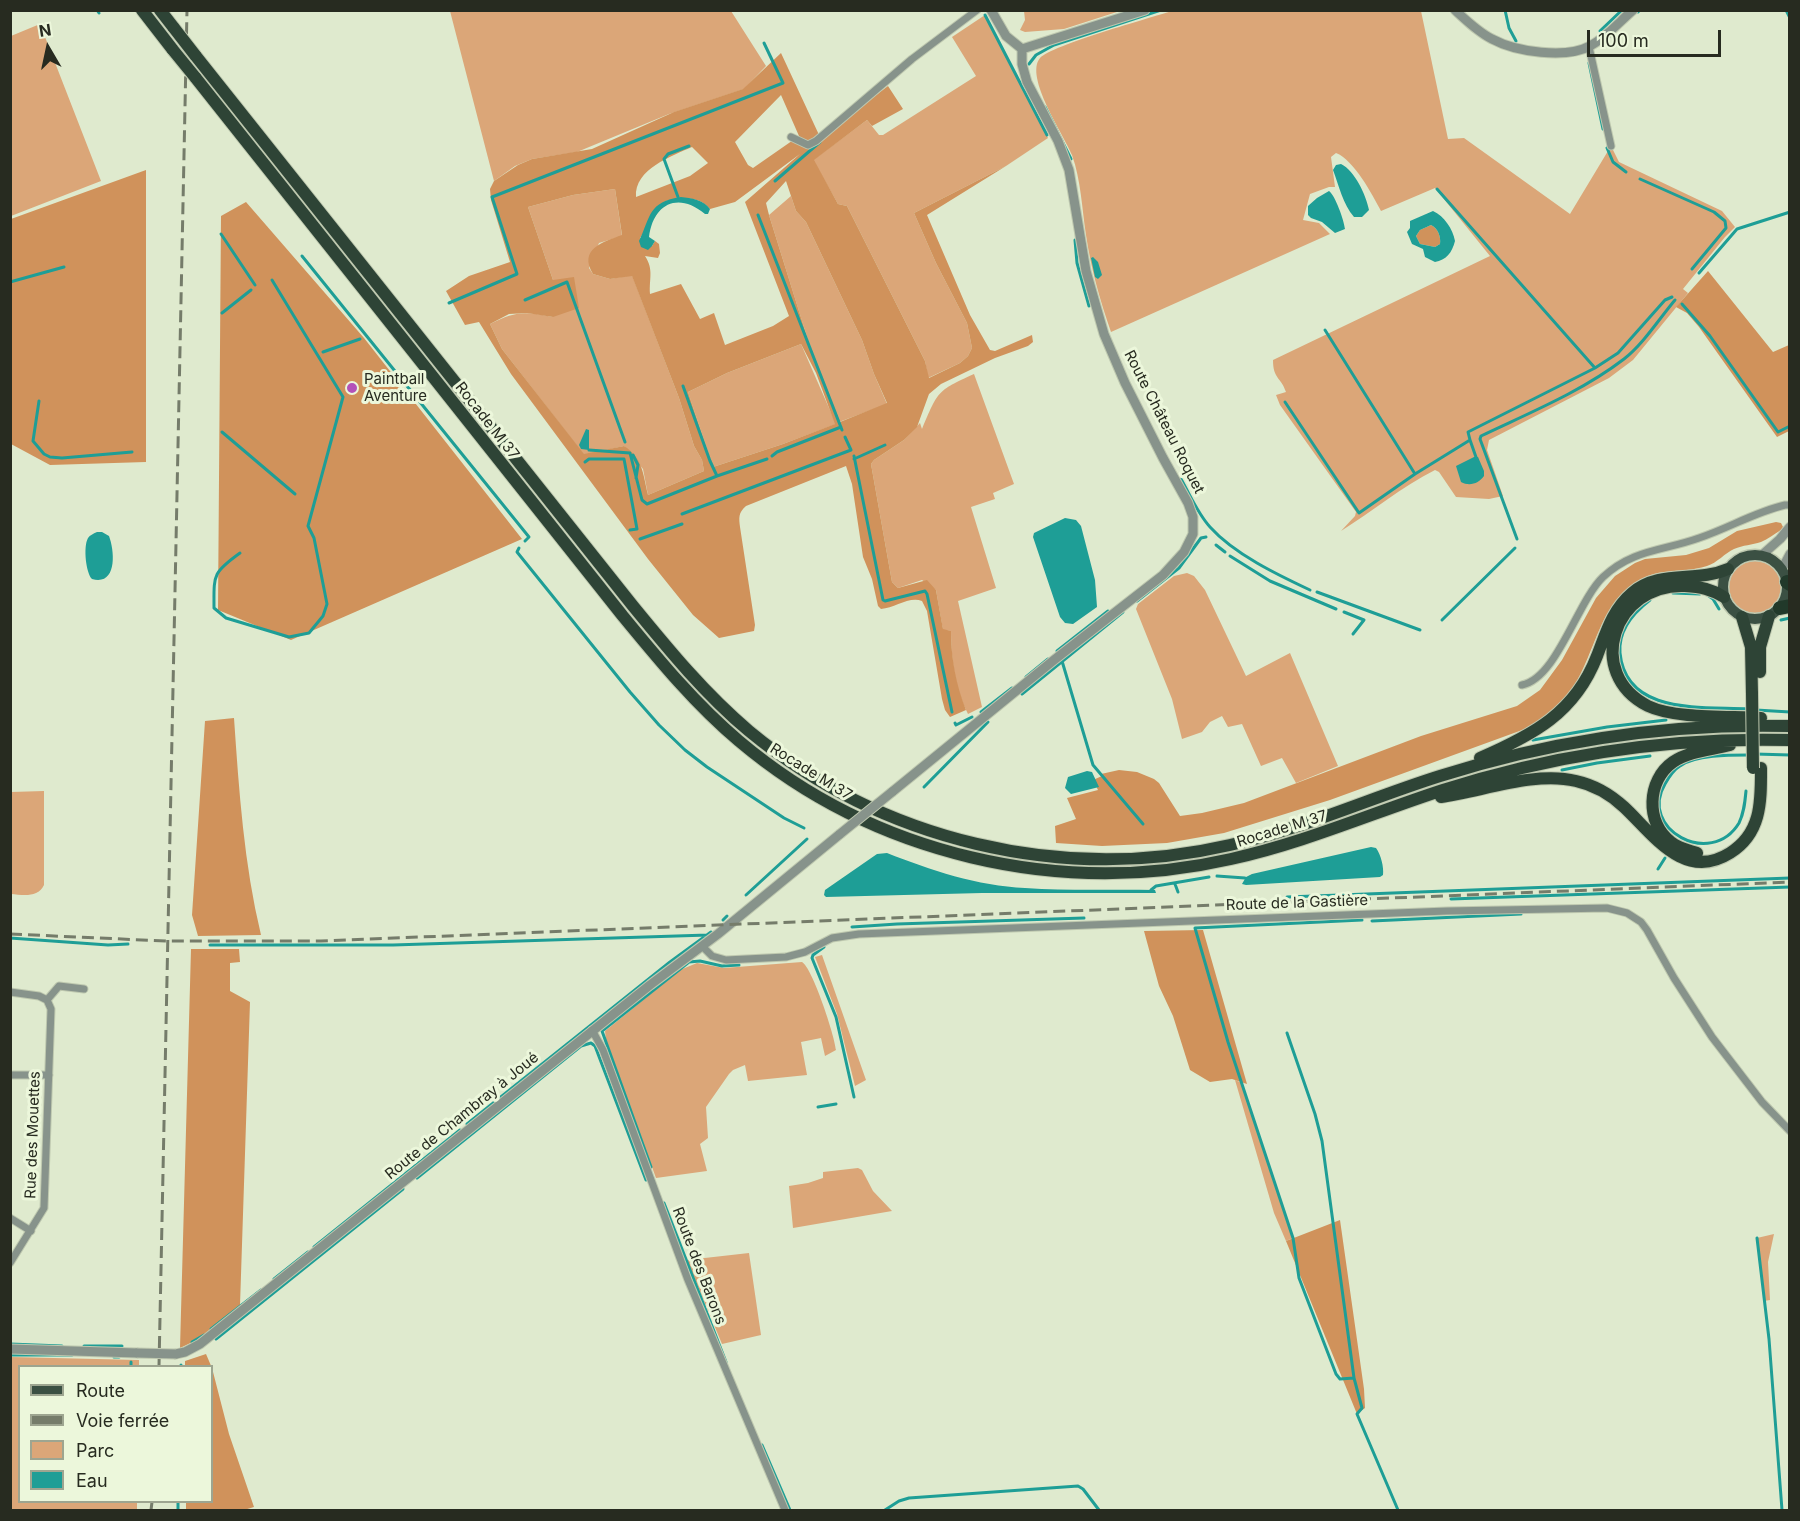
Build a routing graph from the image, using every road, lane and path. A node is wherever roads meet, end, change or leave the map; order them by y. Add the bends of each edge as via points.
1 (142, 10) edge
2 (160, 10) edge
3 (976, 10) edge
4 (991, 10) edge
5 (1144, 10) edge
6 (1455, 10) edge
7 (1633, 10) edge
8 (1588, 47) junction
9 (1022, 49) junction
10 (791, 137) dead end
11 (1611, 146) dead end
12 (1790, 505) edge
13 (1790, 527) edge
14 (1790, 554) edge
15 (1762, 555) junction
16 (1728, 569) junction
17 (1786, 578) edge
18 (1724, 597) junction
19 (1785, 607) edge
20 (1742, 616) junction
21 (1768, 616) junction
22 (1522, 685) dead end
23 (1756, 694) junction
24 (1790, 719) edge
25 (1790, 726) edge
26 (1752, 740) junction
27 (1790, 740) edge
28 (1757, 768) junction
29 (1430, 779) junction
30 (892, 792) joint
31 (1403, 804) junction
32 (702, 946) junction
33 (84, 989) dead end
34 (10, 992) edge
35 (47, 1000) junction
36 (592, 1030) junction
37 (49, 1075) junction
38 (10, 1076) edge
39 (1790, 1131) edge
40 (10, 1218) edge
41 (31, 1231) junction
42 (10, 1263) edge
43 (10, 1349) edge
44 (785, 1510) edge

1 - 31 highway, Rocade M 37, bridge via 666,668 740,742 811,792 874,825 948,851 1024,868 1094,873 1164,870 1232,859 1299,841
2 - 29 highway, Rocade M 37, bridge via 676,659 742,725 818,780 880,812 960,840 1035,855 1111,860 1238,844
3 - 10 street via 816,141 808,145
4 - 9 street via 1006,36
5 - 9 street
6 - 8 street via 1481,33 1505,45 1563,53
7 - 8 street
8 - 11 street
9 - 30 street, Route Château Roquet via 1027,82 1069,170 1086,270 1104,334 1188,503 1193,517 1192,534 1184,552 1163,575
12 - 22 street via 1625,560 1592,589 1546,667 1532,682
13 - 15 street
14 - 17 street
15 - 16 main road via 1739,559
15 - 17 main road via 1770,558
16 - 18 main road via 1722,587
16 - 29 highway via 1705,577 1656,580 1633,592 1614,613 1582,686 1556,716 1523,739
17 - 19 main road
18 - 20 main road via 1734,612
18 - 24 highway via 1704,587 1677,586 1657,588 1638,598 1621,618 1614,636 1613,657 1622,682 1640,701 1660,710
19 - 21 main road
20 - 21 main road
20 - 23 highway via 1751,647
21 - 23 highway via 1760,647
23 - 28 highway, bridge
25 - 29 highway, Rocade M 37 via 1691,728 1604,738 1506,758
26 - 27 highway, Rocade M 37
26 - 28 highway via 1681,757 1665,769 1652,798 1659,828 1671,842 1686,850 1716,851 1732,843 1744,830 1751,811
26 - 31 highway, Rocade M 37 via 1674,743 1580,756 1478,780
28 - 31 highway via 1759,813 1751,834 1737,849 1708,860 1674,854 1611,796 1576,781 1539,779
30 - 32 street, Route de Chambray à Joué, bridge
32 - 36 street, Route de Chambray à Joué
32 - 39 street, Route de la Gastière via 718,959 736,960 797,955 832,939 859,934 1606,908 1628,913 1641,922 1712,1037 1762,1102
33 - 35 street via 60,986
34 - 35 street
35 - 37 street, Rue des Mouettes via 51,1009
36 - 43 street, Route de Chambray à Joué, bridge via 200,1344 176,1354
36 - 44 street, Route des Barons via 603,1050 693,1290
37 - 38 street
37 - 41 street, Rue des Mouettes via 44,1208
40 - 41 street
41 - 42 street, Rue des Mouettes

